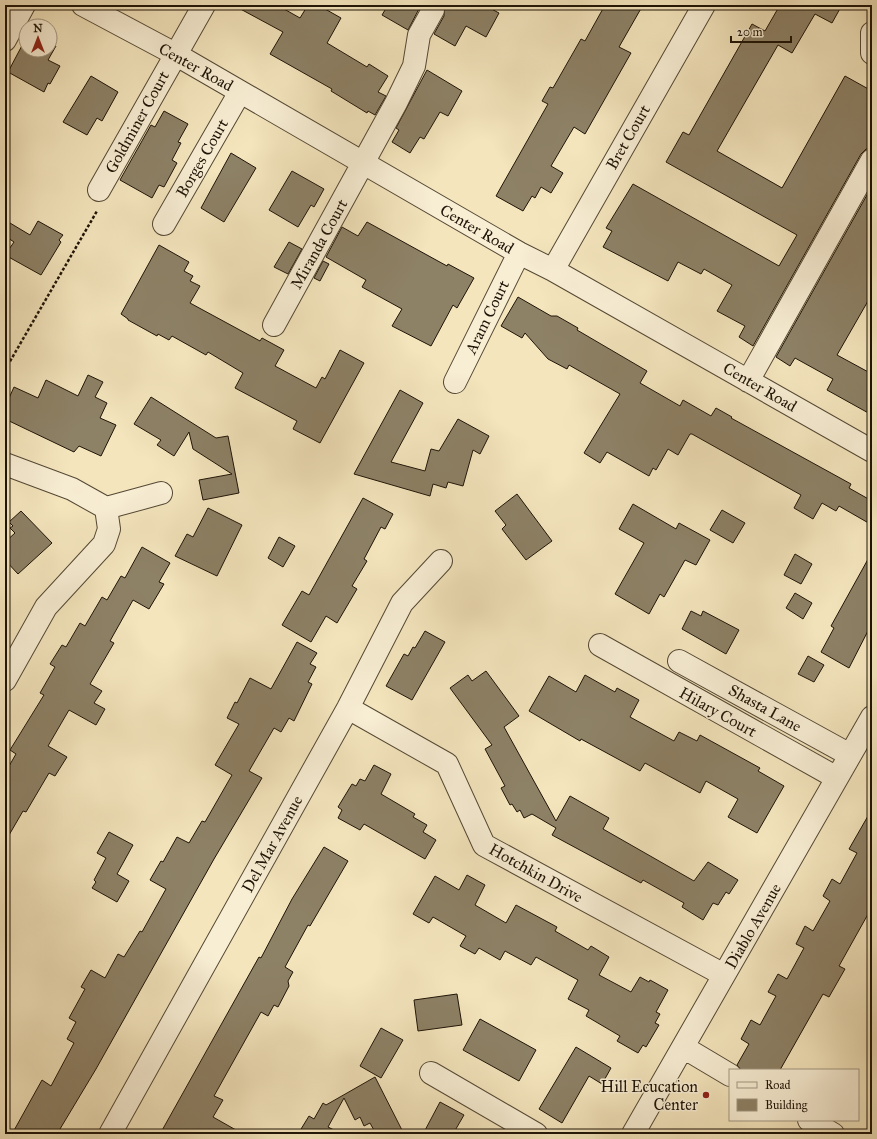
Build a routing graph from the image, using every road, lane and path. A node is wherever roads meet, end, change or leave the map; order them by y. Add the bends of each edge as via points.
1 (24, 5) edge
2 (83, 5) edge
3 (204, 5) edge
4 (704, 5) edge
5 (433, 10) dead end
6 (872, 33) edge
7 (5, 40) edge
8 (175, 54) junction
9 (872, 54) edge
10 (240, 92) junction
11 (872, 160) edge
12 (364, 163) junction
13 (99, 190) joint
14 (164, 224) dead end
15 (519, 253) junction
16 (553, 270) junction
17 (274, 325) dead end
18 (5, 370) edge
19 (748, 381) junction
20 (455, 382) dead end
21 (872, 451) edge
22 (5, 464) edge
23 (161, 493) dead end
24 (106, 508) junction
25 (441, 561) dead end
26 (600, 645) dead end
27 (679, 661) dead end
28 (5, 680) edge
29 (348, 708) junction
30 (872, 717) edge
31 (850, 755) junction
32 (837, 778) junction
33 (724, 975) junction
34 (683, 1047) junction
35 (432, 1073) dead end
36 (729, 1074) edge
37 (811, 1121) edge
38 (110, 1134) edge
39 (536, 1134) edge
40 (633, 1134) edge
41 (833, 1134) edge

1 - 7 street
2 - 8 street, Center Road
3 - 8 street, Goldminer Court
4 - 16 street, Bret Court
5 - 12 street, Miranda Court via 419,35 414,66 409,78
6 - 9 street
8 - 10 street, Center Road
8 - 13 street, Goldminer Court
10 - 12 street, Center Road
10 - 14 street, Borges Court
11 - 19 street
12 - 15 street, Center Road
12 - 17 street, Miranda Court
13 - 18 path via 97,210
15 - 16 street, Center Road
15 - 20 street, Aram Court
16 - 19 street, Center Road
19 - 21 street, Center Road
22 - 24 street via 72,489
23 - 24 street
24 - 28 street via 109,529 104,544 46,607
25 - 29 street, Del Mar Avenue via 402,603
26 - 32 street, Hilary Court
27 - 31 street, Shasta Lane
29 - 33 street, Hotchkin Drive via 447,764 484,845
29 - 38 street, Del Mar Avenue
30 - 31 street, Diablo Avenue
31 - 32 street, Diablo Avenue
32 - 33 street, Diablo Avenue
33 - 34 street, Diablo Avenue
34 - 36 street
34 - 40 street, Diablo Avenue
35 - 39 street
37 - 41 street

